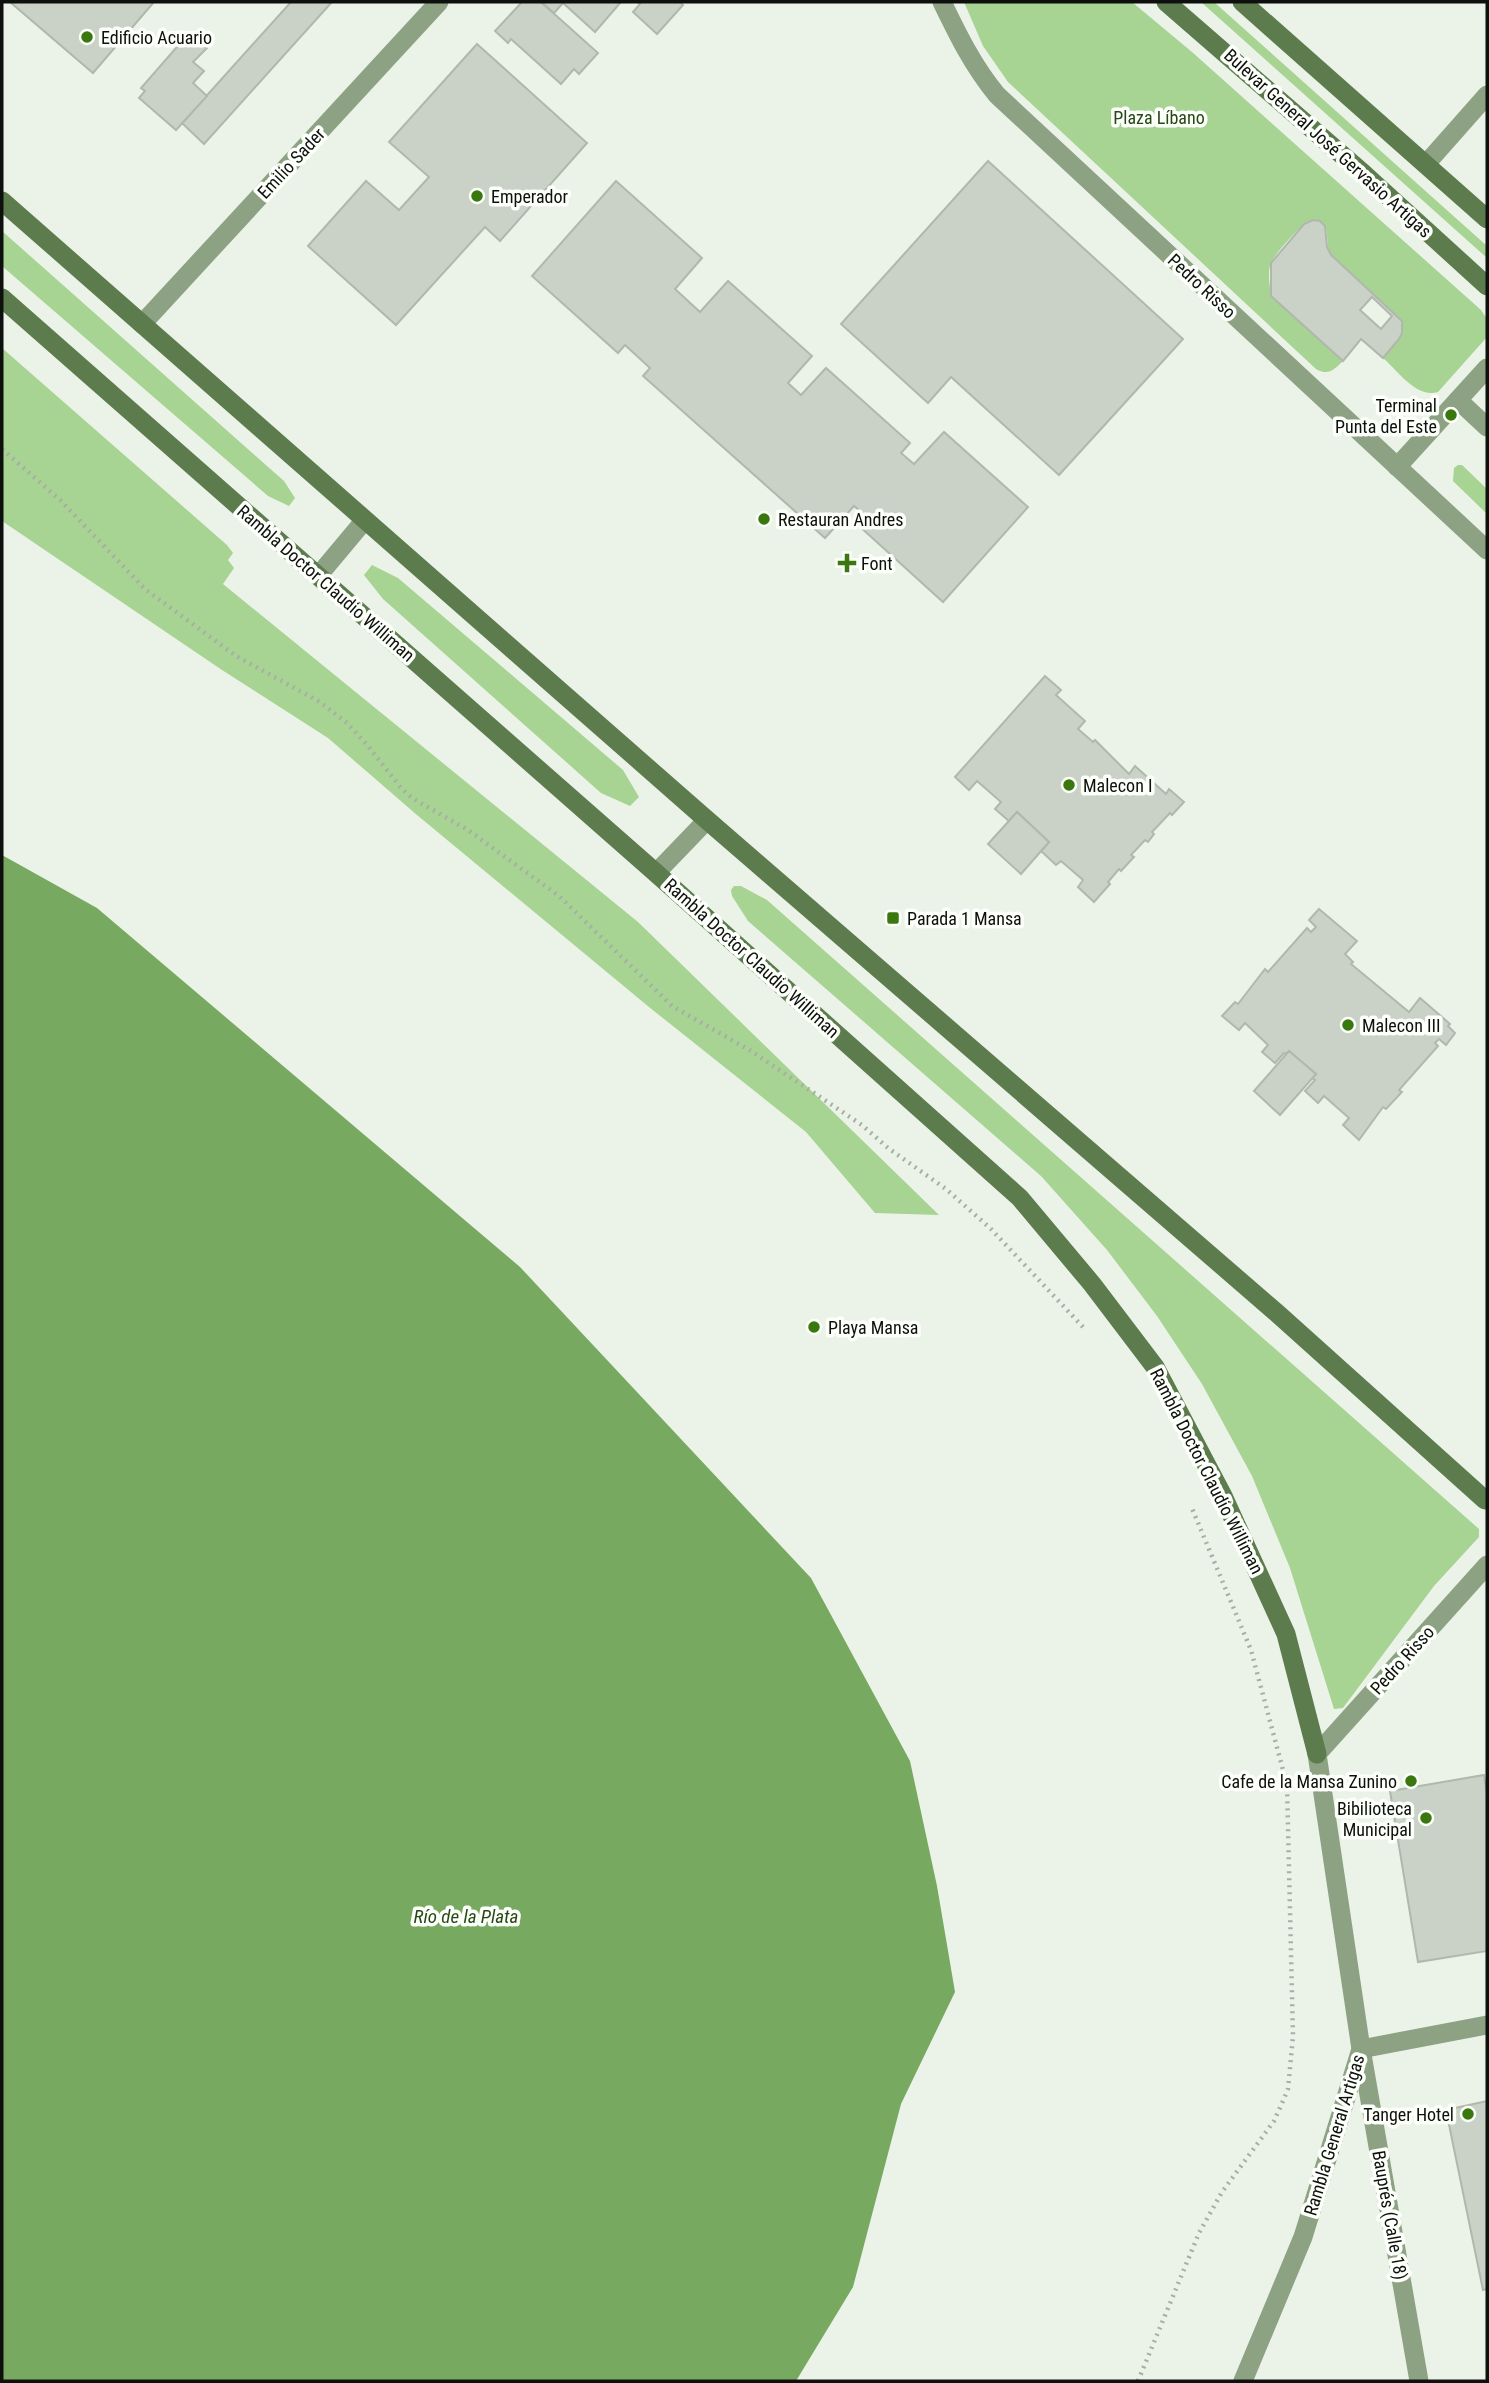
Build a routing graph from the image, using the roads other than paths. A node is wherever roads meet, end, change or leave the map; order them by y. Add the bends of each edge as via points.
1 (439, 2) edge
2 (942, 2) edge
3 (1166, 2) edge
4 (1242, 2) edge
5 (1259, 11) edge
6 (1487, 95) edge
7 (1426, 164) junction
8 (2, 201) edge
9 (1487, 219) edge
10 (1487, 286) edge
11 (2, 298) edge
12 (142, 324) junction
13 (1487, 368) edge
14 (1458, 400) junction
15 (1487, 426) edge
16 (1397, 467) junction
17 (364, 521) junction
18 (1487, 550) edge
19 (317, 576) junction
20 (707, 820) junction
21 (656, 873) junction
22 (1486, 1501) edge
23 (1487, 1565) edge
24 (1317, 1754) junction
25 (1487, 2025) edge
26 (1361, 2049) junction
27 (1243, 2381) edge
28 (1419, 2381) edge

1 - 12 street, Emilio Sader
2 - 16 street, Pedro Risso via 967,53 997,95
3 - 10 main road, Bulevar General José Gervasio Artigas
4 - 5 main road
5 - 7 main road
6 - 7 street
7 - 9 main road
8 - 12 main road
11 - 19 main road, Rambla Doctor Claudio Williman
12 - 17 main road
13 - 14 street
14 - 15 street
14 - 16 street
16 - 18 street, Pedro Risso
17 - 19 street
17 - 20 main road
19 - 21 main road, Rambla Doctor Claudio Williman
20 - 21 street
20 - 22 main road via 1278,1314
21 - 24 main road, Rambla Doctor Claudio Williman via 1020,1198 1155,1367 1223,1496 1286,1634
23 - 24 street, Pedro Risso
24 - 26 street, Rambla General Artigas
25 - 26 street
26 - 27 street, Rambla General Artigas via 1303,2237
26 - 28 street, Bauprés (Calle 18)

